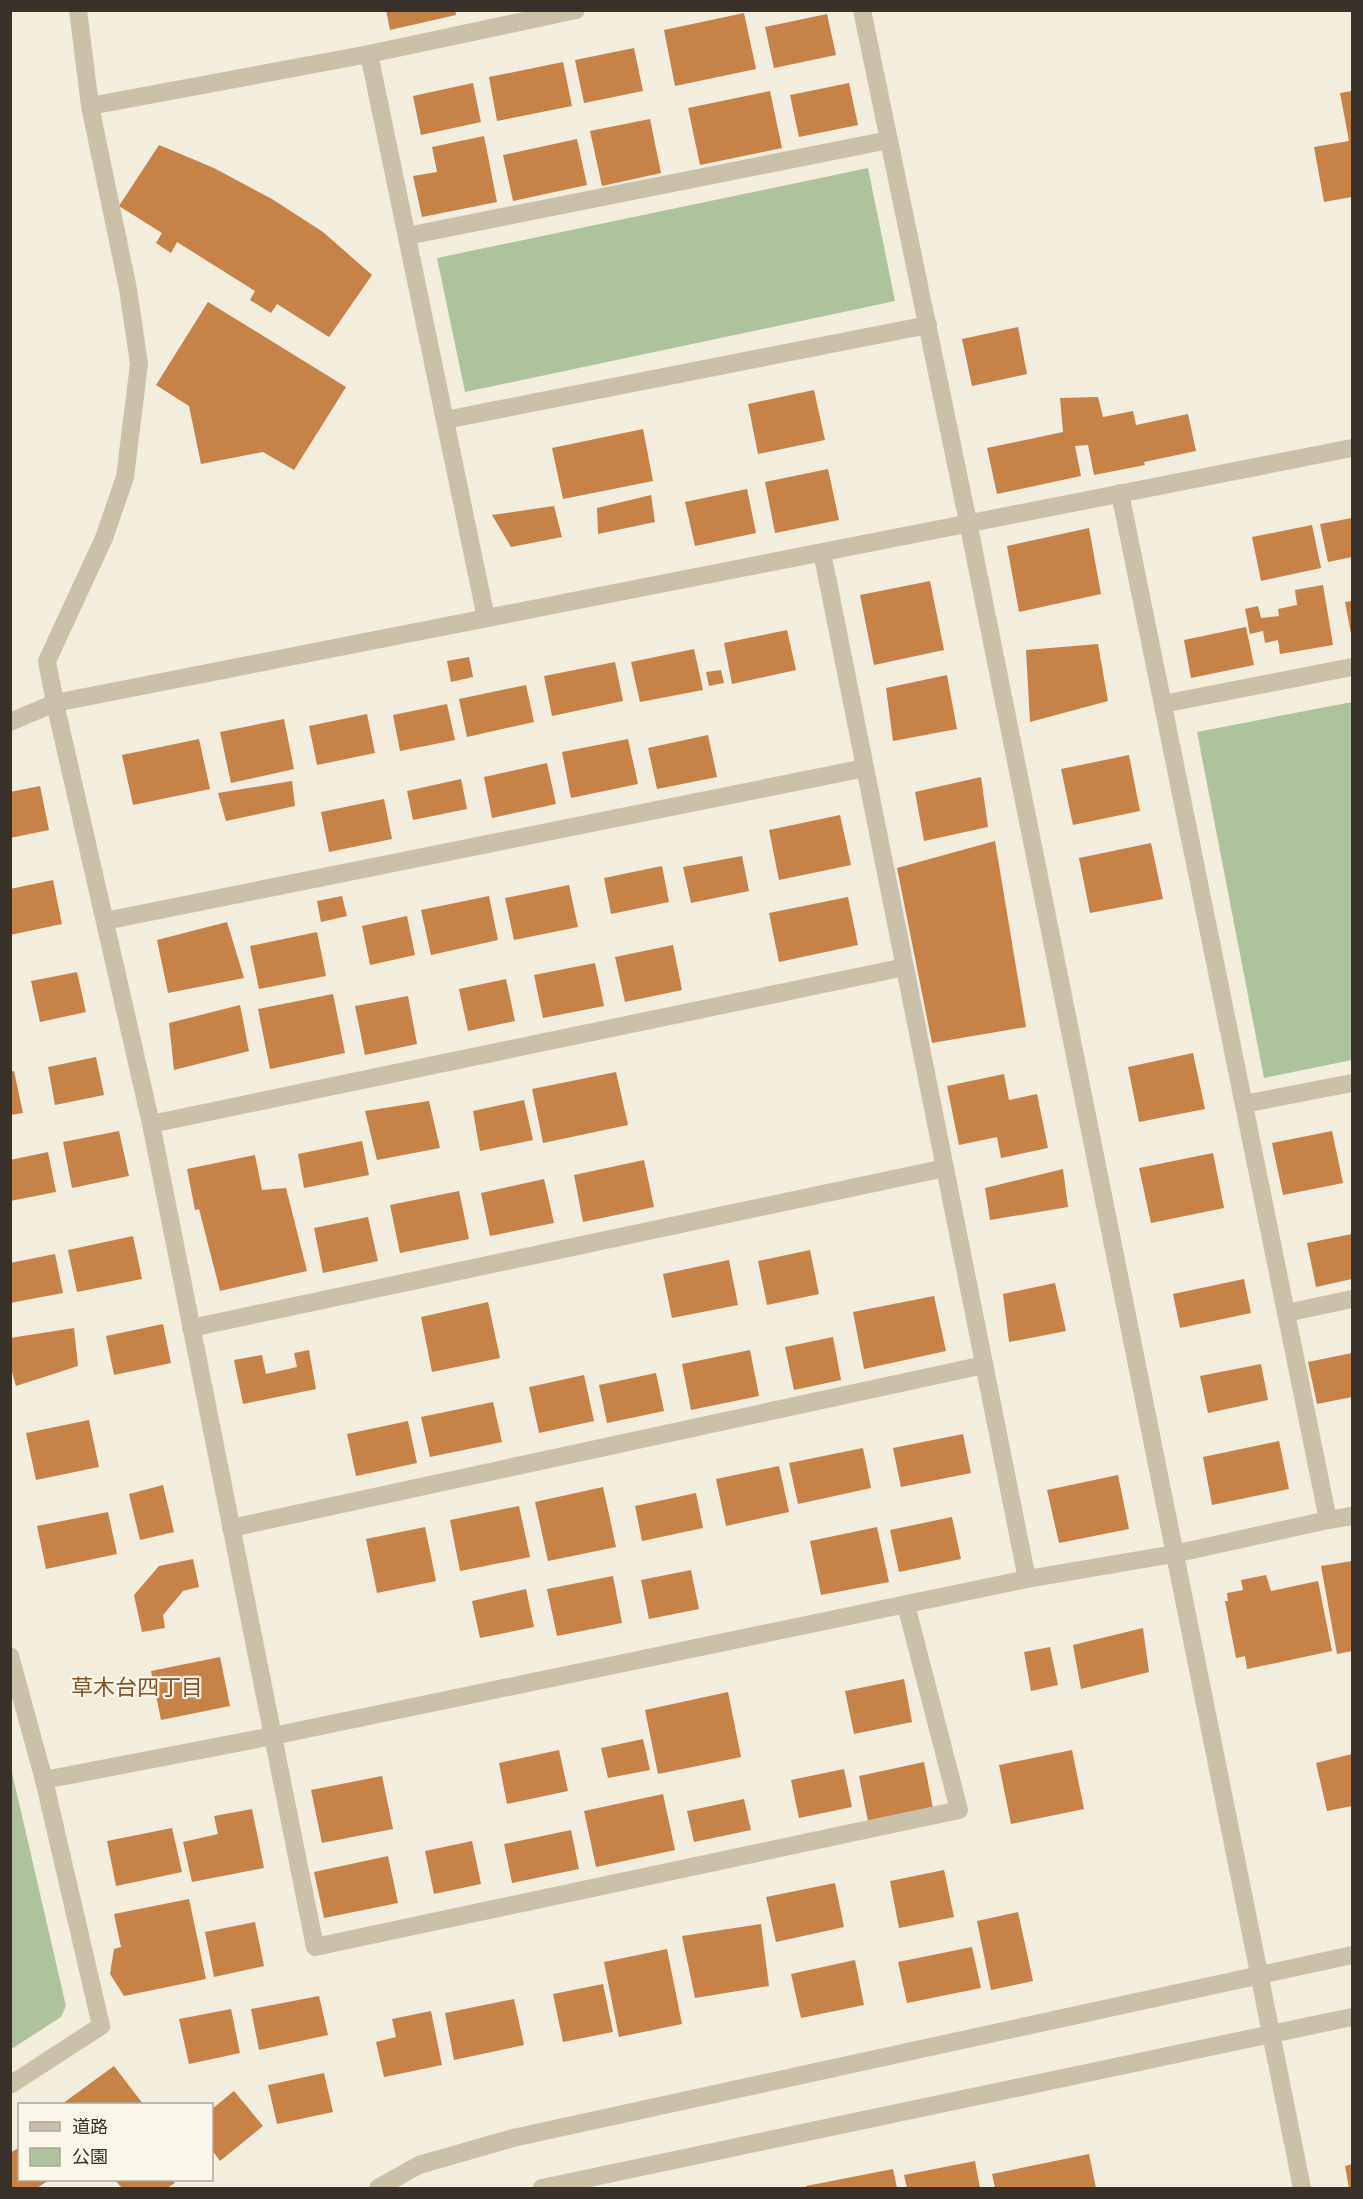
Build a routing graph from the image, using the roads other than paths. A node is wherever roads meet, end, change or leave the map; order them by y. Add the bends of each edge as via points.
1 (78, 10) edge
2 (576, 10) edge
3 (862, 10) edge
4 (369, 54) junction
5 (90, 106) junction
6 (889, 140) junction
7 (406, 236) junction
8 (928, 326) junction
9 (445, 420) junction
10 (1353, 448) edge
11 (1120, 493) junction
12 (968, 522) junction
13 (822, 552) junction
14 (486, 618) junction
15 (1353, 667) edge
16 (55, 703) junction
17 (1163, 704) junction
18 (10, 722) edge
19 (865, 768) junction
20 (105, 921) junction
21 (905, 967) junction
22 (1353, 1083) edge
23 (1244, 1104) junction
24 (150, 1124) junction
25 (945, 1168) junction
26 (1353, 1299) edge
27 (1286, 1313) junction
28 (191, 1328) junction
29 (984, 1365) junction
30 (1353, 1516) edge
31 (1328, 1520) junction
32 (231, 1528) junction
33 (1174, 1554) junction
34 (1027, 1579) junction
35 (906, 1605) junction
36 (10, 1656) edge
37 (273, 1736) junction
38 (44, 1780) junction
39 (1353, 1956) edge
40 (1260, 1975) junction
41 (1353, 2017) edge
42 (1271, 2033) junction
43 (10, 2085) edge
44 (378, 2188) edge
45 (542, 2188) edge
46 (1302, 2188) edge

1 - 5 street
2 - 4 street
3 - 6 street
4 - 5 street
4 - 7 street
5 - 16 street via 128,289 139,364 125,477 104,538 47,661
6 - 7 street
6 - 8 street
7 - 9 street
8 - 9 street
8 - 12 street
9 - 14 street
10 - 11 street
11 - 12 street
11 - 17 street
12 - 13 street
12 - 33 street
13 - 14 street
13 - 19 street
14 - 16 street
15 - 17 street
16 - 18 street
16 - 20 street
17 - 23 street
19 - 20 street
19 - 21 street
20 - 24 street
21 - 24 street
21 - 25 street
22 - 23 street
23 - 27 street
24 - 28 street
25 - 28 street
25 - 29 street
26 - 27 street
27 - 31 street
28 - 32 street
29 - 32 street
29 - 34 street
30 - 31 street
31 - 33 street
32 - 37 street
33 - 34 street
33 - 40 street
34 - 35 street
35 - 37 street
35 - 37 street via 959,1810 315,1947
36 - 38 street
37 - 38 street
38 - 43 street via 101,2026
39 - 40 street
40 - 42 street
40 - 44 street via 513,2138 419,2165
41 - 42 street
42 - 45 street
42 - 46 street

